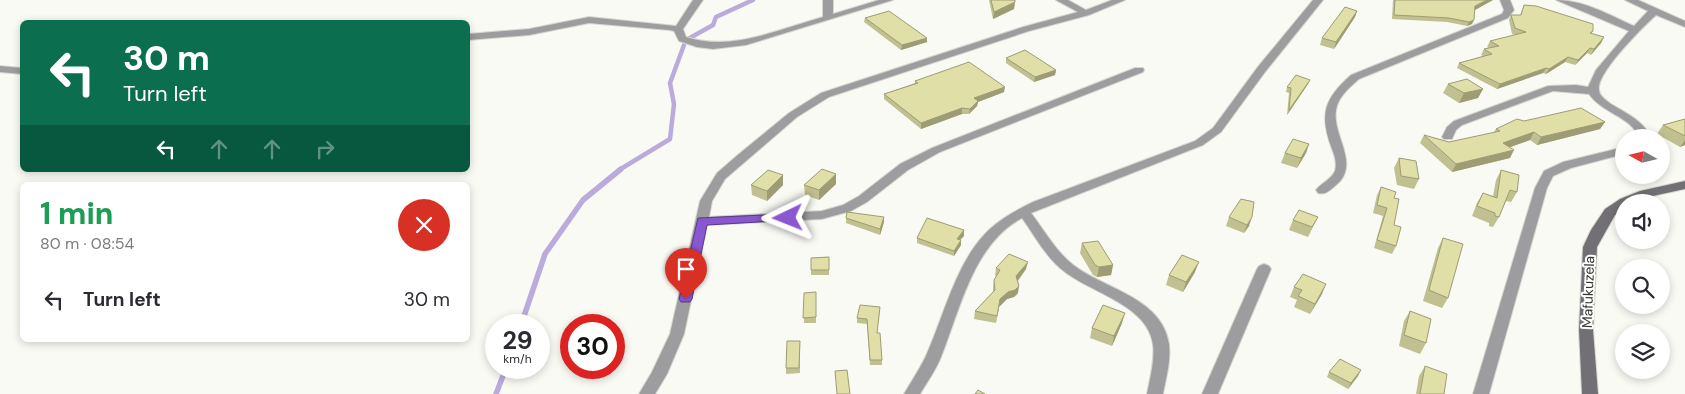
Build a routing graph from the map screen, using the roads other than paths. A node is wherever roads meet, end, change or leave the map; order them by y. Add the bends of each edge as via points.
1 (698, 0) edge
2 (828, 0) edge
3 (888, 0) edge
4 (1061, 0) edge
5 (1120, 0) edge
6 (1318, 0) edge
7 (1505, 0) edge
8 (1561, 0) edge
9 (1630, 0) edge
10 (1654, 11) junction
11 (1086, 13) junction
12 (827, 18) junction
13 (1685, 24) edge
14 (678, 29) junction
15 (1635, 30) junction
16 (470, 38) edge
17 (0, 70) edge
18 (1139, 70) dead end
19 (20, 71) edge
20 (1593, 91) junction
21 (1641, 129) edge
22 (1448, 138) dead end
23 (1615, 152) edge
24 (1685, 185) edge
25 (1322, 190) dead end
26 (1644, 194) edge
27 (1615, 209) edge
28 (1024, 212) junction
29 (702, 221) junction
30 (1264, 269) dead end
31 (647, 394) edge
32 (912, 394) edge
33 (1155, 394) edge
34 (1210, 394) edge
35 (1481, 394) edge
36 (1590, 394) edge

1 - 14 street
2 - 12 street via 830,10
3 - 12 street
4 - 11 street
5 - 11 street
6 - 28 street via 1217,130 1199,143
7 - 25 street via 1509,10 1505,16 1355,77 1339,92 1330,109 1329,125 1342,160 1342,172 1335,182
8 - 15 street
9 - 10 street
10 - 13 street
10 - 15 street
11 - 29 street via 989,40 809,103 721,176 711,190
12 - 14 street via 729,44 689,42 682,39
14 - 16 street via 589,20 529,32
15 - 20 street via 1594,80
17 - 19 street
18 - 29 street via 936,150 904,167 848,208 822,215
20 - 21 street via 1605,104
20 - 22 street via 1552,88 1458,123
23 - 35 street via 1567,165 1548,174 1540,188
24 - 26 main road, Mafukuzela
27 - 36 main road, Mafukuzela via 1598,230 1590,247 1586,330
28 - 32 street via 1012,218 981,247 968,270 932,360
28 - 33 street via 1066,266 1123,299 1155,323 1161,342 1161,358
29 - 31 street via 677,334
30 - 34 street

